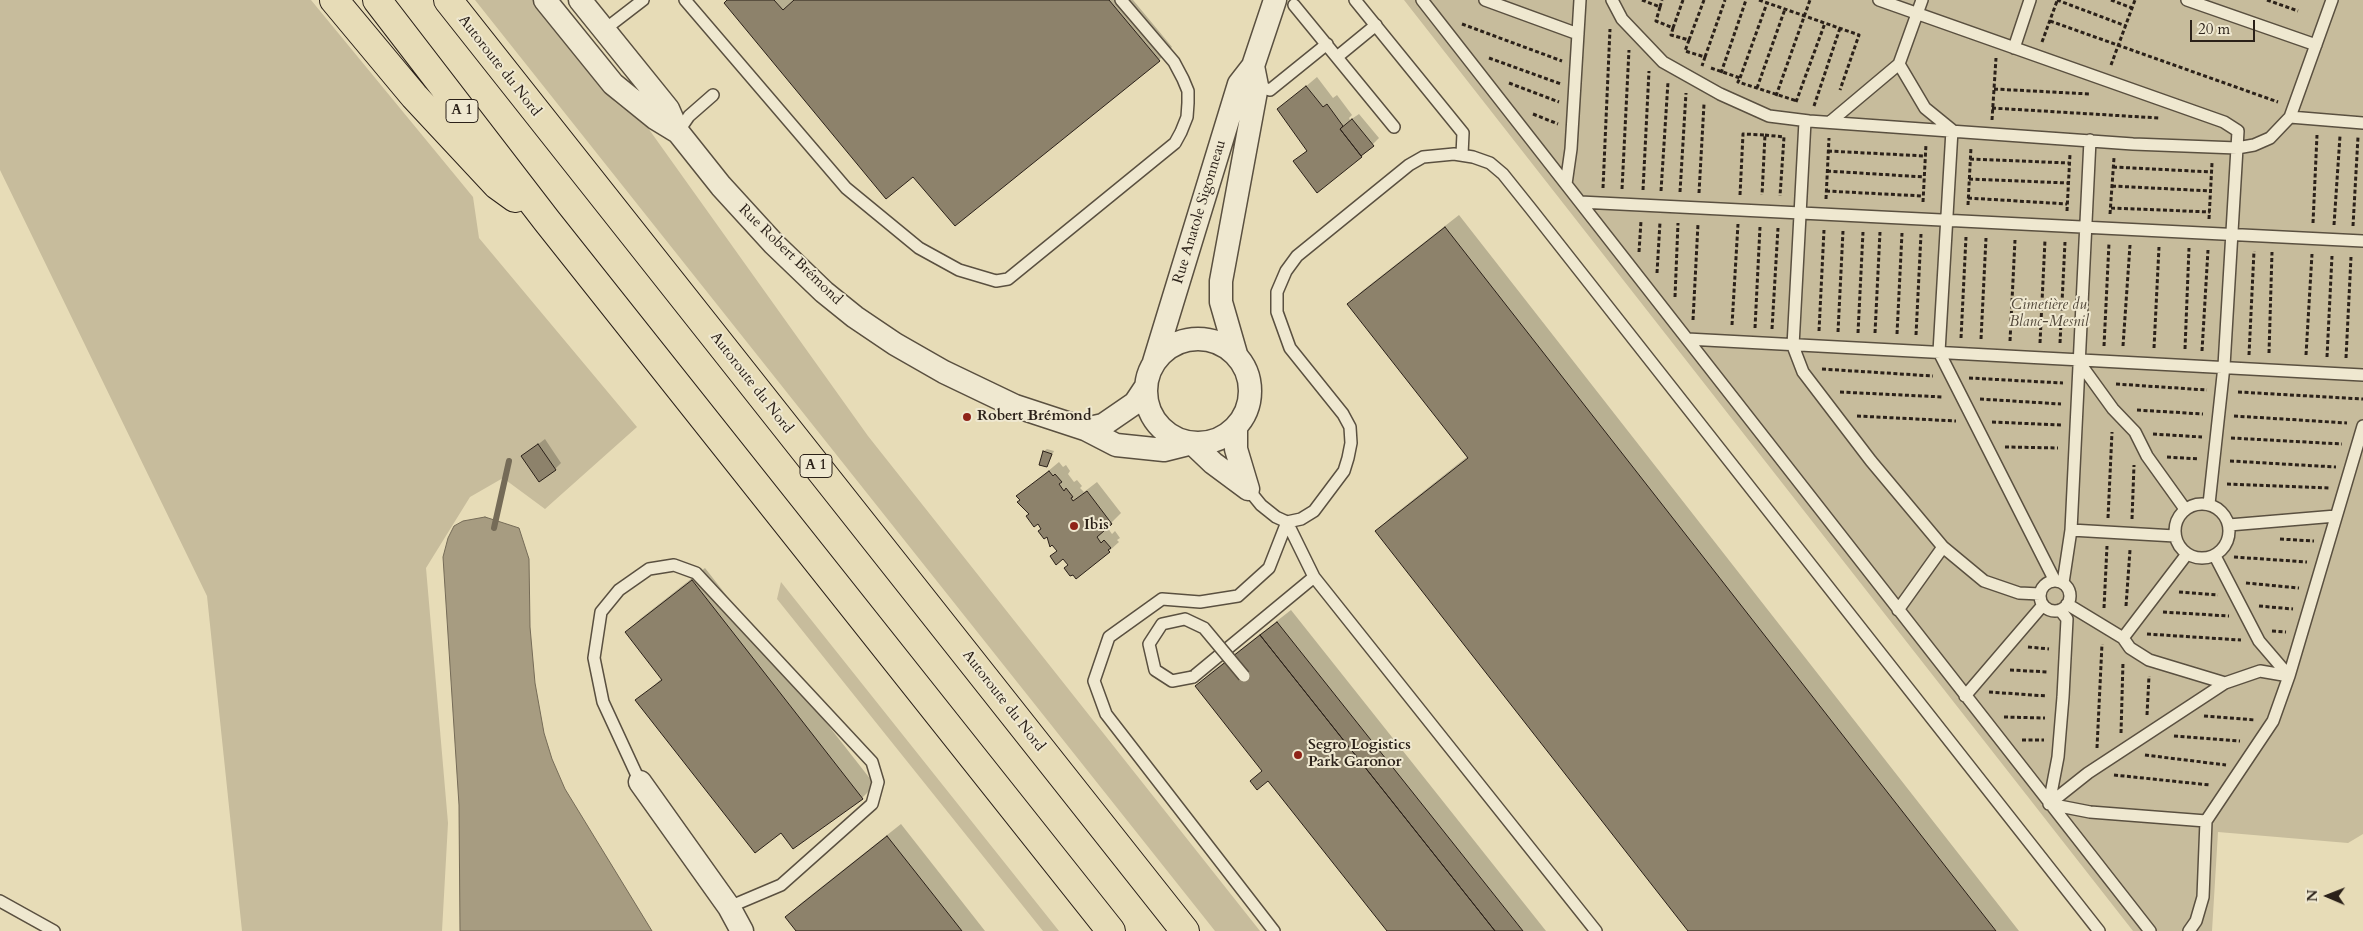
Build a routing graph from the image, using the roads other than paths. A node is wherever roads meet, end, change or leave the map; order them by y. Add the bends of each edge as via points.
1 (334, 0) edge
2 (377, 0) edge
3 (448, 0) edge
4 (545, 0) edge
5 (580, 0) edge
6 (643, 0) edge
7 (685, 0) edge
8 (1122, 0) edge
9 (1355, 0) edge
10 (1422, 0) edge
11 (1485, 0) edge
12 (1580, 0) edge
13 (1612, 0) edge
14 (1879, 0) edge
15 (1922, 0) edge
16 (2030, 0) edge
17 (2187, 0) edge
18 (2332, 0) edge
19 (1285, 3) edge
20 (1917, 13) junction
21 (1376, 25) junction
22 (604, 30) junction
23 (1578, 34) junction
24 (1327, 44) junction
25 (2316, 45) junction
26 (2014, 48) junction
27 (584, 49) junction
28 (1337, 57) junction
29 (1899, 64) junction
30 (1255, 76) junction
31 (713, 95) dead end
32 (2292, 112) junction
33 (1807, 121) junction
34 (1830, 122) junction
35 (2363, 123) edge
36 (1394, 127) dead end
37 (1952, 130) junction
38 (678, 132) junction
39 (2090, 140) junction
40 (2238, 148) junction
41 (1462, 155) junction
42 (1566, 184) junction
43 (1580, 202) junction
44 (1800, 213) junction
45 (1947, 220) junction
46 (547, 221) junction
47 (2086, 227) junction
48 (2232, 235) junction
49 (2363, 241) edge
50 (1687, 339) junction
51 (1793, 346) junction
52 (1939, 352) junction
53 (1236, 354) junction
54 (1154, 362) junction
55 (2079, 362) junction
56 (2224, 366) junction
57 (2363, 375) edge
58 (1145, 388) junction
59 (2363, 426) edge
60 (1236, 427) junction
61 (1086, 429) junction
62 (1192, 443) junction
63 (1248, 490) junction
64 (2209, 504) junction
65 (2185, 509) junction
66 (2336, 516) junction
67 (1288, 522) junction
68 (2230, 525) junction
69 (2072, 530) junction
70 (2175, 536) junction
71 (1943, 547) junction
72 (2187, 554) junction
73 (2215, 556) junction
74 (1314, 577) junction
75 (2059, 582) junction
76 (2041, 600) junction
77 (2064, 607) junction
78 (1898, 610) junction
79 (2125, 635) junction
80 (1244, 676) dead end
81 (2289, 676) junction
82 (2224, 682) junction
83 (1967, 694) junction
84 (640, 782) joint
85 (2049, 804) junction
86 (2206, 822) junction
87 (0, 901) edge
88 (729, 907) junction
89 (54, 931) edge
90 (742, 931) edge
91 (1111, 931) edge
92 (1185, 931) edge
93 (1274, 931) edge
94 (1596, 931) edge
95 (2099, 931) edge
96 (2150, 931) edge
97 (2189, 931) edge

1 - 46 highway via 414,96 497,185
2 - 46 highway, A 1
3 - 92 highway, Autoroute du Nord / A 1
4 - 27 street, Rue Robert Brémond
5 - 22 street, Rue Robert Brémond
6 - 22 lane
7 - 8 lane via 846,188 918,248 959,270 996,281 1008,279 1024,267 1175,143 1181,132 1188,103 1183,79 1174,62
9 - 21 lane
10 - 42 lane
11 - 23 lane
12 - 23 lane
13 - 33 lane via 1622,19 1669,65 1714,91 1769,116
14 - 20 lane
15 - 20 lane
16 - 26 lane
17 - 25 lane
18 - 25 lane
19 - 24 lane
19 - 30 street, Rue Anatole Sigonneau
20 - 26 lane
20 - 29 lane
21 - 28 lane
21 - 41 lane via 1463,133
22 - 27 street
22 - 38 street, Rue Robert Brémond via 668,109
23 - 42 lane
24 - 28 lane
24 - 30 lane via 1270,90
25 - 32 lane
26 - 40 lane via 2224,122 2238,130
27 - 38 street, Rue Robert Brémond via 614,84 655,118
28 - 36 lane
29 - 34 lane
29 - 37 lane via 1924,108
30 - 53 street, Rue Anatole Sigonneau via 1221,282 1221,302
30 - 54 street, Rue Anatole Sigonneau via 1239,84
31 - 38 lane via 689,116
32 - 35 lane
32 - 40 lane via 2270,138
33 - 34 lane
33 - 44 lane
34 - 37 lane
37 - 39 lane
37 - 45 lane
38 - 61 street, Rue Robert Brémond via 774,244 855,317 894,344 1015,406
39 - 40 lane
39 - 47 lane
40 - 48 lane
41 - 67 lane via 1438,154 1423,157 1409,165 1297,256 1286,271 1277,292 1282,330 1290,348 1343,414 1350,427 1351,443 1344,471 1314,511
41 - 95 lane via 1490,163 1503,174
42 - 43 lane
43 - 44 lane
43 - 50 lane
44 - 45 lane
44 - 51 lane
45 - 47 lane
45 - 52 lane
46 - 91 highway, A 1
47 - 48 lane
47 - 55 lane
48 - 49 lane
48 - 56 lane
50 - 51 lane
50 - 78 lane
51 - 52 lane
51 - 71 lane via 1803,372 1871,462
52 - 55 lane
52 - 75 lane
53 - 54 street via 1209,339 1193,338 1177,342
53 - 60 street via 1250,383 1247,406
54 - 58 street
55 - 56 lane
55 - 65 lane via 2113,409 2135,432 2147,456
55 - 69 lane
56 - 57 lane
56 - 64 lane
58 - 61 street via 1134,403 1103,425
58 - 62 street via 1153,419 1164,431
59 - 66 lane
60 - 62 street via 1208,442
60 - 63 street via 1236,449
61 - 62 street, Rue Robert Brémond via 1116,445 1164,450
62 - 63 street
63 - 67 lane via 1261,505
64 - 65 lane via 2196,503
64 - 68 lane via 2222,511
65 - 70 lane via 2176,521
66 - 68 lane
66 - 81 lane
67 - 74 lane
67 - 93 lane via 1269,568 1238,596 1200,602 1162,599 1109,638 1094,680 1106,714
68 - 73 lane via 2228,543
69 - 70 lane
69 - 75 lane
70 - 72 lane
71 - 76 lane via 1984,581
71 - 78 lane
72 - 73 lane via 2201,559
72 - 79 lane
73 - 81 lane via 2259,641
74 - 80 lane, bridge via 1193,677 1172,681 1155,670 1149,644 1162,624 1185,619 1204,628
74 - 94 lane
75 - 76 lane via 2048,582 2042,587
75 - 77 lane via 2068,589 2070,596
76 - 77 lane via 2051,610
76 - 83 lane via 2008,646
77 - 79 lane
77 - 85 lane via 2067,619 2063,696
78 - 83 lane
79 - 82 lane via 2130,648 2149,660
81 - 82 lane via 2260,671
81 - 86 lane via 2273,722
82 - 85 lane via 2088,772
83 - 85 lane
84 - 88 street
84 - 88 lane via 603,702 594,658 601,612 619,590 648,568 674,565 696,573 872,762 878,782 872,804 781,885
85 - 86 lane via 2090,812
85 - 96 lane
86 - 97 lane via 2203,897 2196,921
87 - 89 lane
88 - 90 street

